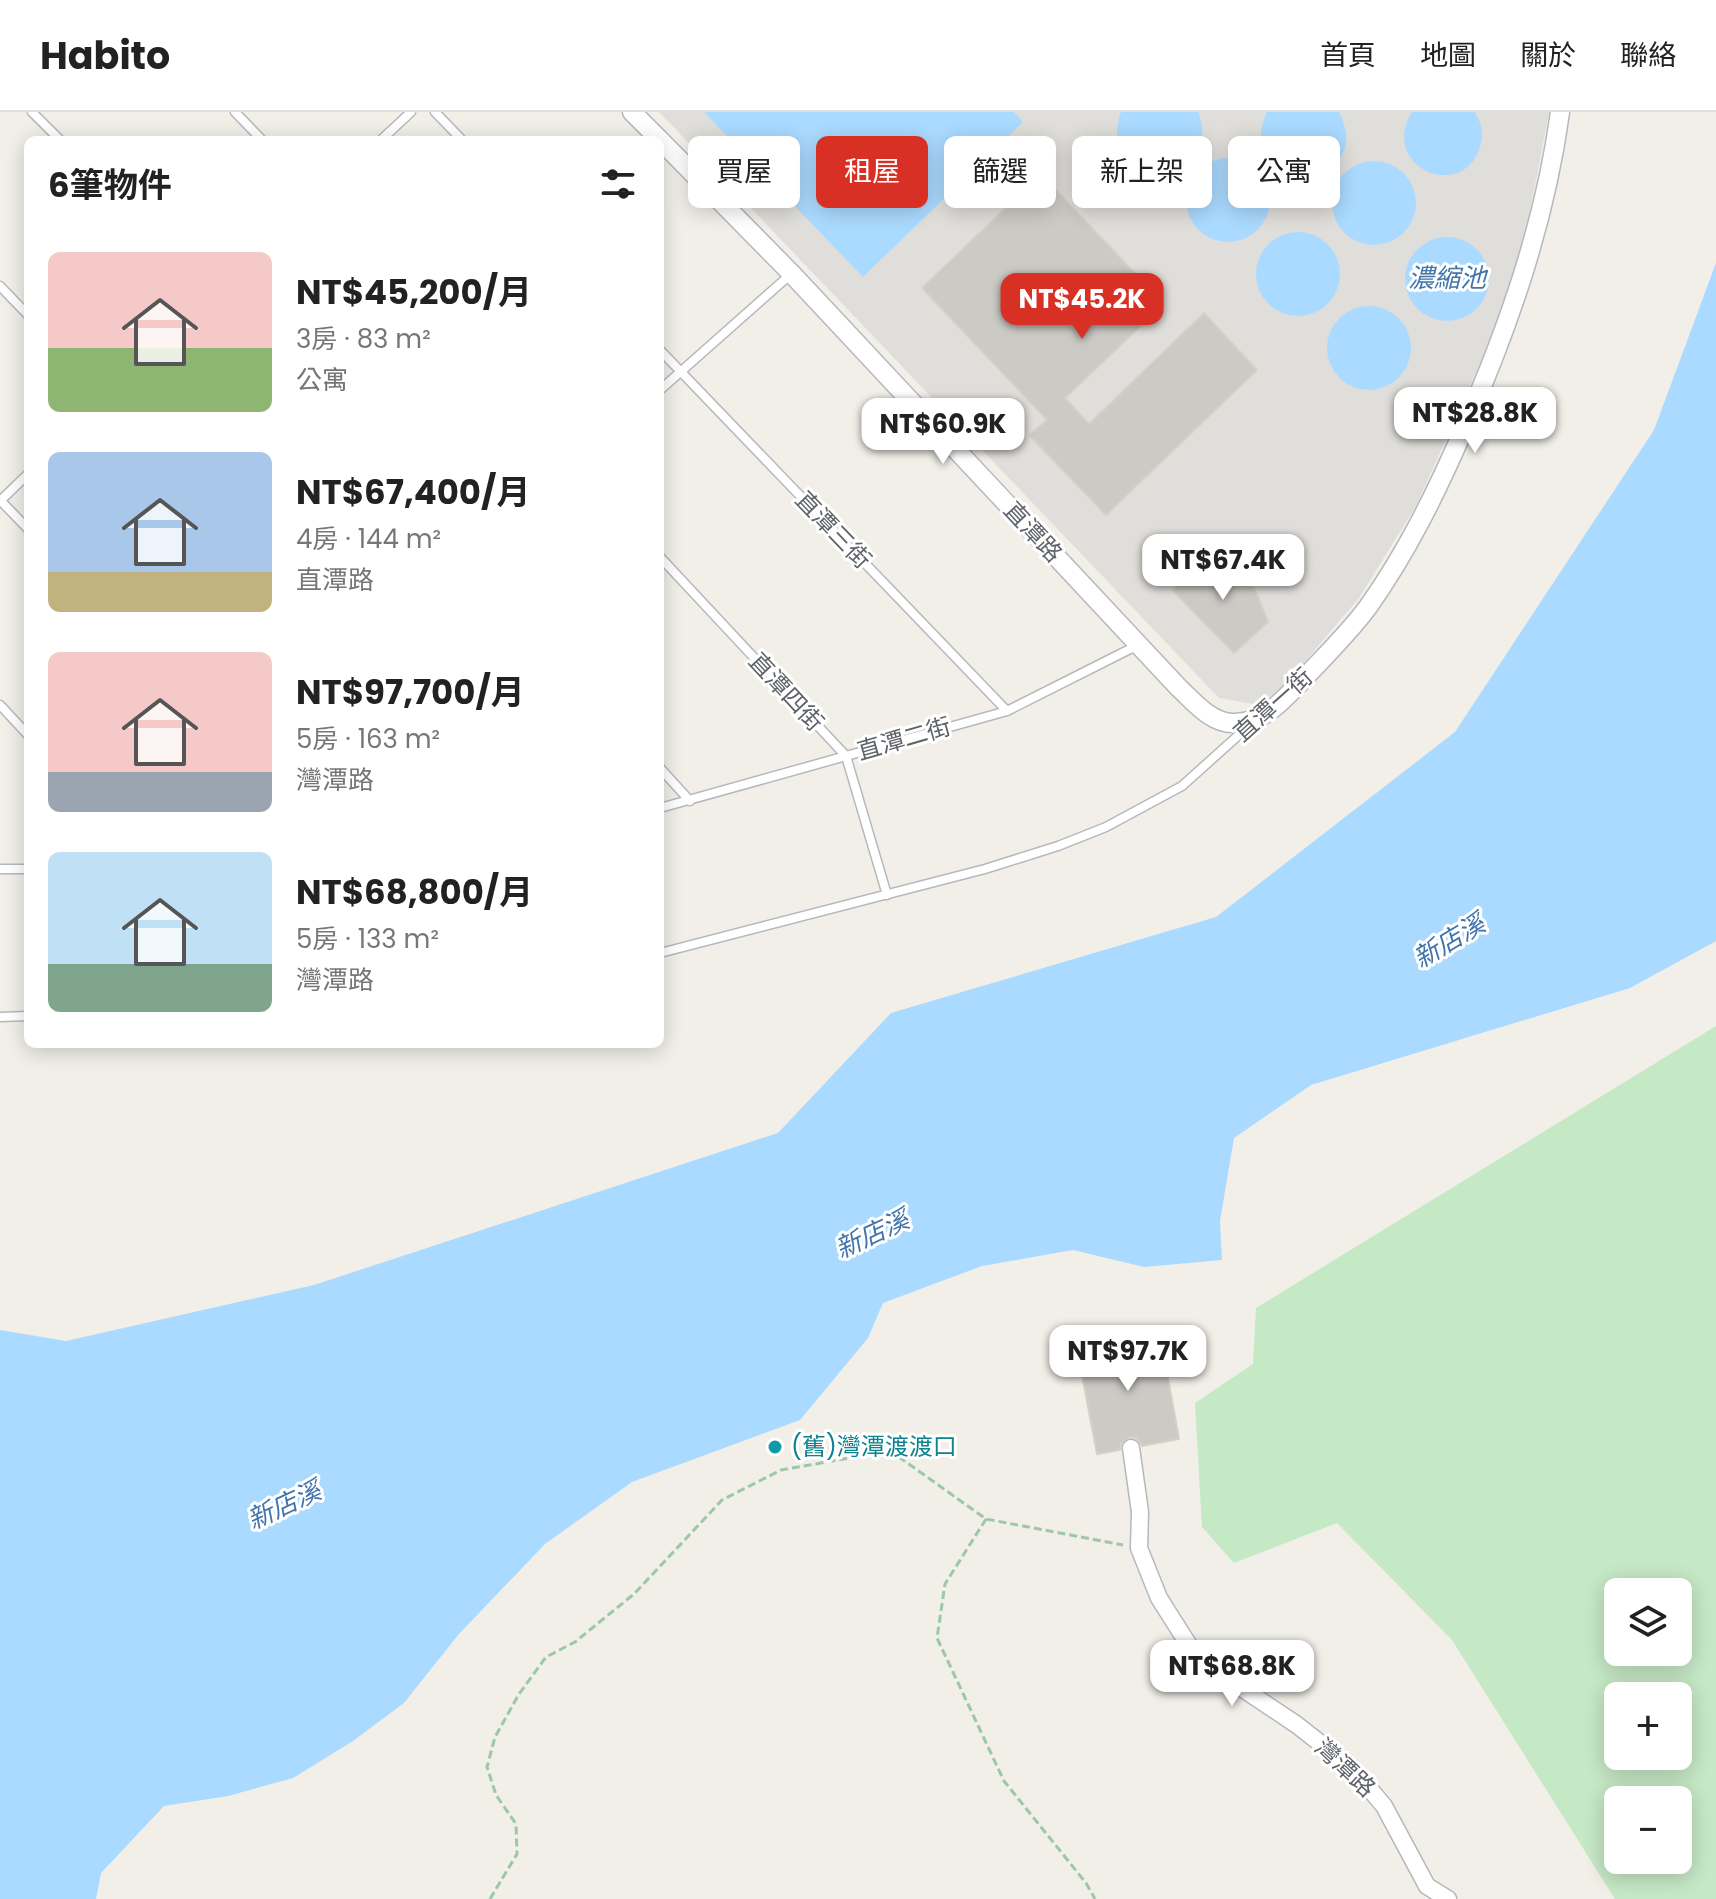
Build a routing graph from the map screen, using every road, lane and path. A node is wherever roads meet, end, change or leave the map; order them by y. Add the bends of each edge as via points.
1 (32, 112) edge
2 (235, 112) edge
3 (411, 112) edge
4 (435, 112) edge
5 (632, 112) edge
6 (1560, 112) edge
7 (56, 136) edge
8 (258, 136) edge
9 (385, 136) edge
10 (458, 136) edge
11 (656, 136) edge
12 (664, 144) edge
13 (791, 273) junction
14 (0, 286) edge
15 (24, 311) edge
16 (664, 354) edge
17 (680, 371) junction
18 (664, 386) edge
19 (24, 478) edge
20 (0, 500) edge
21 (24, 525) edge
22 (664, 561) edge
23 (1138, 645) junction
24 (0, 705) edge
25 (1007, 711) junction
26 (1254, 721) junction
27 (24, 731) edge
28 (846, 756) junction
29 (664, 772) edge
30 (690, 801) junction
31 (664, 807) edge
32 (0, 869) edge
33 (24, 869) edge
34 (887, 895) junction
35 (664, 952) edge
36 (24, 1016) edge
37 (0, 1017) edge
38 (1131, 1448) dead end
39 (986, 1519) junction
40 (1139, 1548) junction
41 (490, 1899) edge
42 (1095, 1899) edge
43 (1448, 1899) edge

1 - 7 lane
2 - 8 lane
3 - 9 lane
4 - 10 lane
5 - 11 street, 直潭路
6 - 26 street, 直潭一街 via 1547,193 1518,291 1426,514 1343,637 1274,708
12 - 13 street, 直潭路
13 - 17 lane
13 - 23 street, 直潭路
14 - 15 lane
16 - 17 lane, 直潭三街
17 - 18 lane
17 - 25 lane, 直潭三街
19 - 20 lane
20 - 21 lane
22 - 28 lane, 直潭四街
23 - 25 lane, 直潭二街
23 - 26 street, 直潭路 via 1209,716 1230,724
24 - 27 lane
25 - 28 lane, 直潭二街
26 - 34 lane, 直潭一街 via 1182,786 1106,827 1044,851
28 - 30 lane, 直潭二街
28 - 34 lane, 直潭四街
29 - 30 lane
30 - 31 lane, 直潭二街
32 - 33 lane
34 - 35 lane, 直潭一街
36 - 37 lane
38 - 40 street, 灣潭路
39 - 40 path
39 - 41 path via 899,1457 872,1454 781,1470 722,1500 634,1594 575,1642 546,1657 519,1694 495,1737 487,1767 496,1795 516,1824 517,1854
39 - 42 path via 945,1584 937,1638 1004,1781
40 - 43 street, 灣潭路 via 1159,1598 1197,1658 1353,1769 1384,1806 1427,1886

